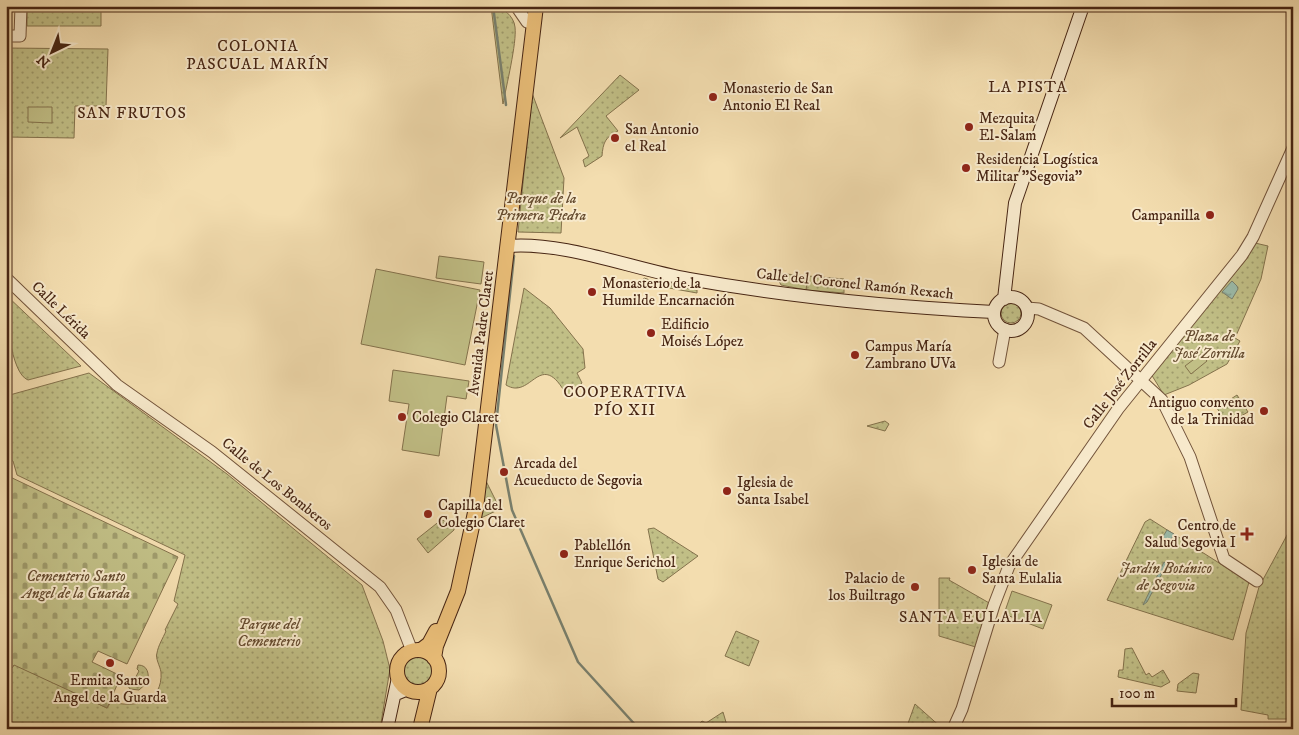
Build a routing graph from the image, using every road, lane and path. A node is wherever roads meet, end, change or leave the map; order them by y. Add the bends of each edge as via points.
1 (21, 6) edge
2 (516, 6) edge
3 (526, 6) edge
4 (536, 6) edge
5 (540, 6) edge
6 (1083, 6) edge
7 (530, 27) junction
8 (6, 36) edge
9 (1293, 148) edge
10 (502, 247) junction
11 (6, 278) edge
12 (1004, 298) junction
13 (1027, 308) junction
14 (994, 312) junction
15 (1004, 329) junction
16 (999, 362) dead end
17 (96, 364) joint
18 (1141, 380) junction
19 (1257, 580) dead end
20 (416, 651) junction
21 (434, 658) junction
22 (430, 688) junction
23 (406, 692) junction
24 (422, 723) edge
25 (387, 729) edge
26 (953, 729) edge

1 - 8 street via 20,36
2 - 7 street
3 - 7 main road, Avenida Padre Claret
4 - 7 main road, Avenida Padre Claret
5 - 7 main road
6 - 12 main road via 1015,203
7 - 10 main road, Avenida Padre Claret
9 - 18 street, Calle José Zorrilla via 1253,237 1242,254
10 - 14 main road, Calle del Coronel Ramón Rexach via 553,248 647,271 767,292
10 - 20 main road, Avenida Padre Claret via 464,536 438,627 429,644
10 - 21 main road, Avenida Padre Claret via 473,528 458,591
11 - 17 street, Calle Lérida
12 - 13 main road via 1018,299
12 - 14 main road
13 - 15 main road via 1028,316 1023,326 1015,330
13 - 18 street via 1039,309 1084,328
14 - 15 main road
15 - 16 street
17 - 20 street, Calle de Los Bomberos via 117,385 212,452 380,588 396,610
18 - 19 street via 1164,403 1184,443 1224,559
18 - 26 street, Calle José Zorrilla via 1009,566
20 - 21 main road
20 - 23 main road via 404,655 399,662 398,678
21 - 22 main road via 438,674
22 - 23 main road
22 - 24 main road
23 - 24 main road via 422,701
23 - 25 main road

